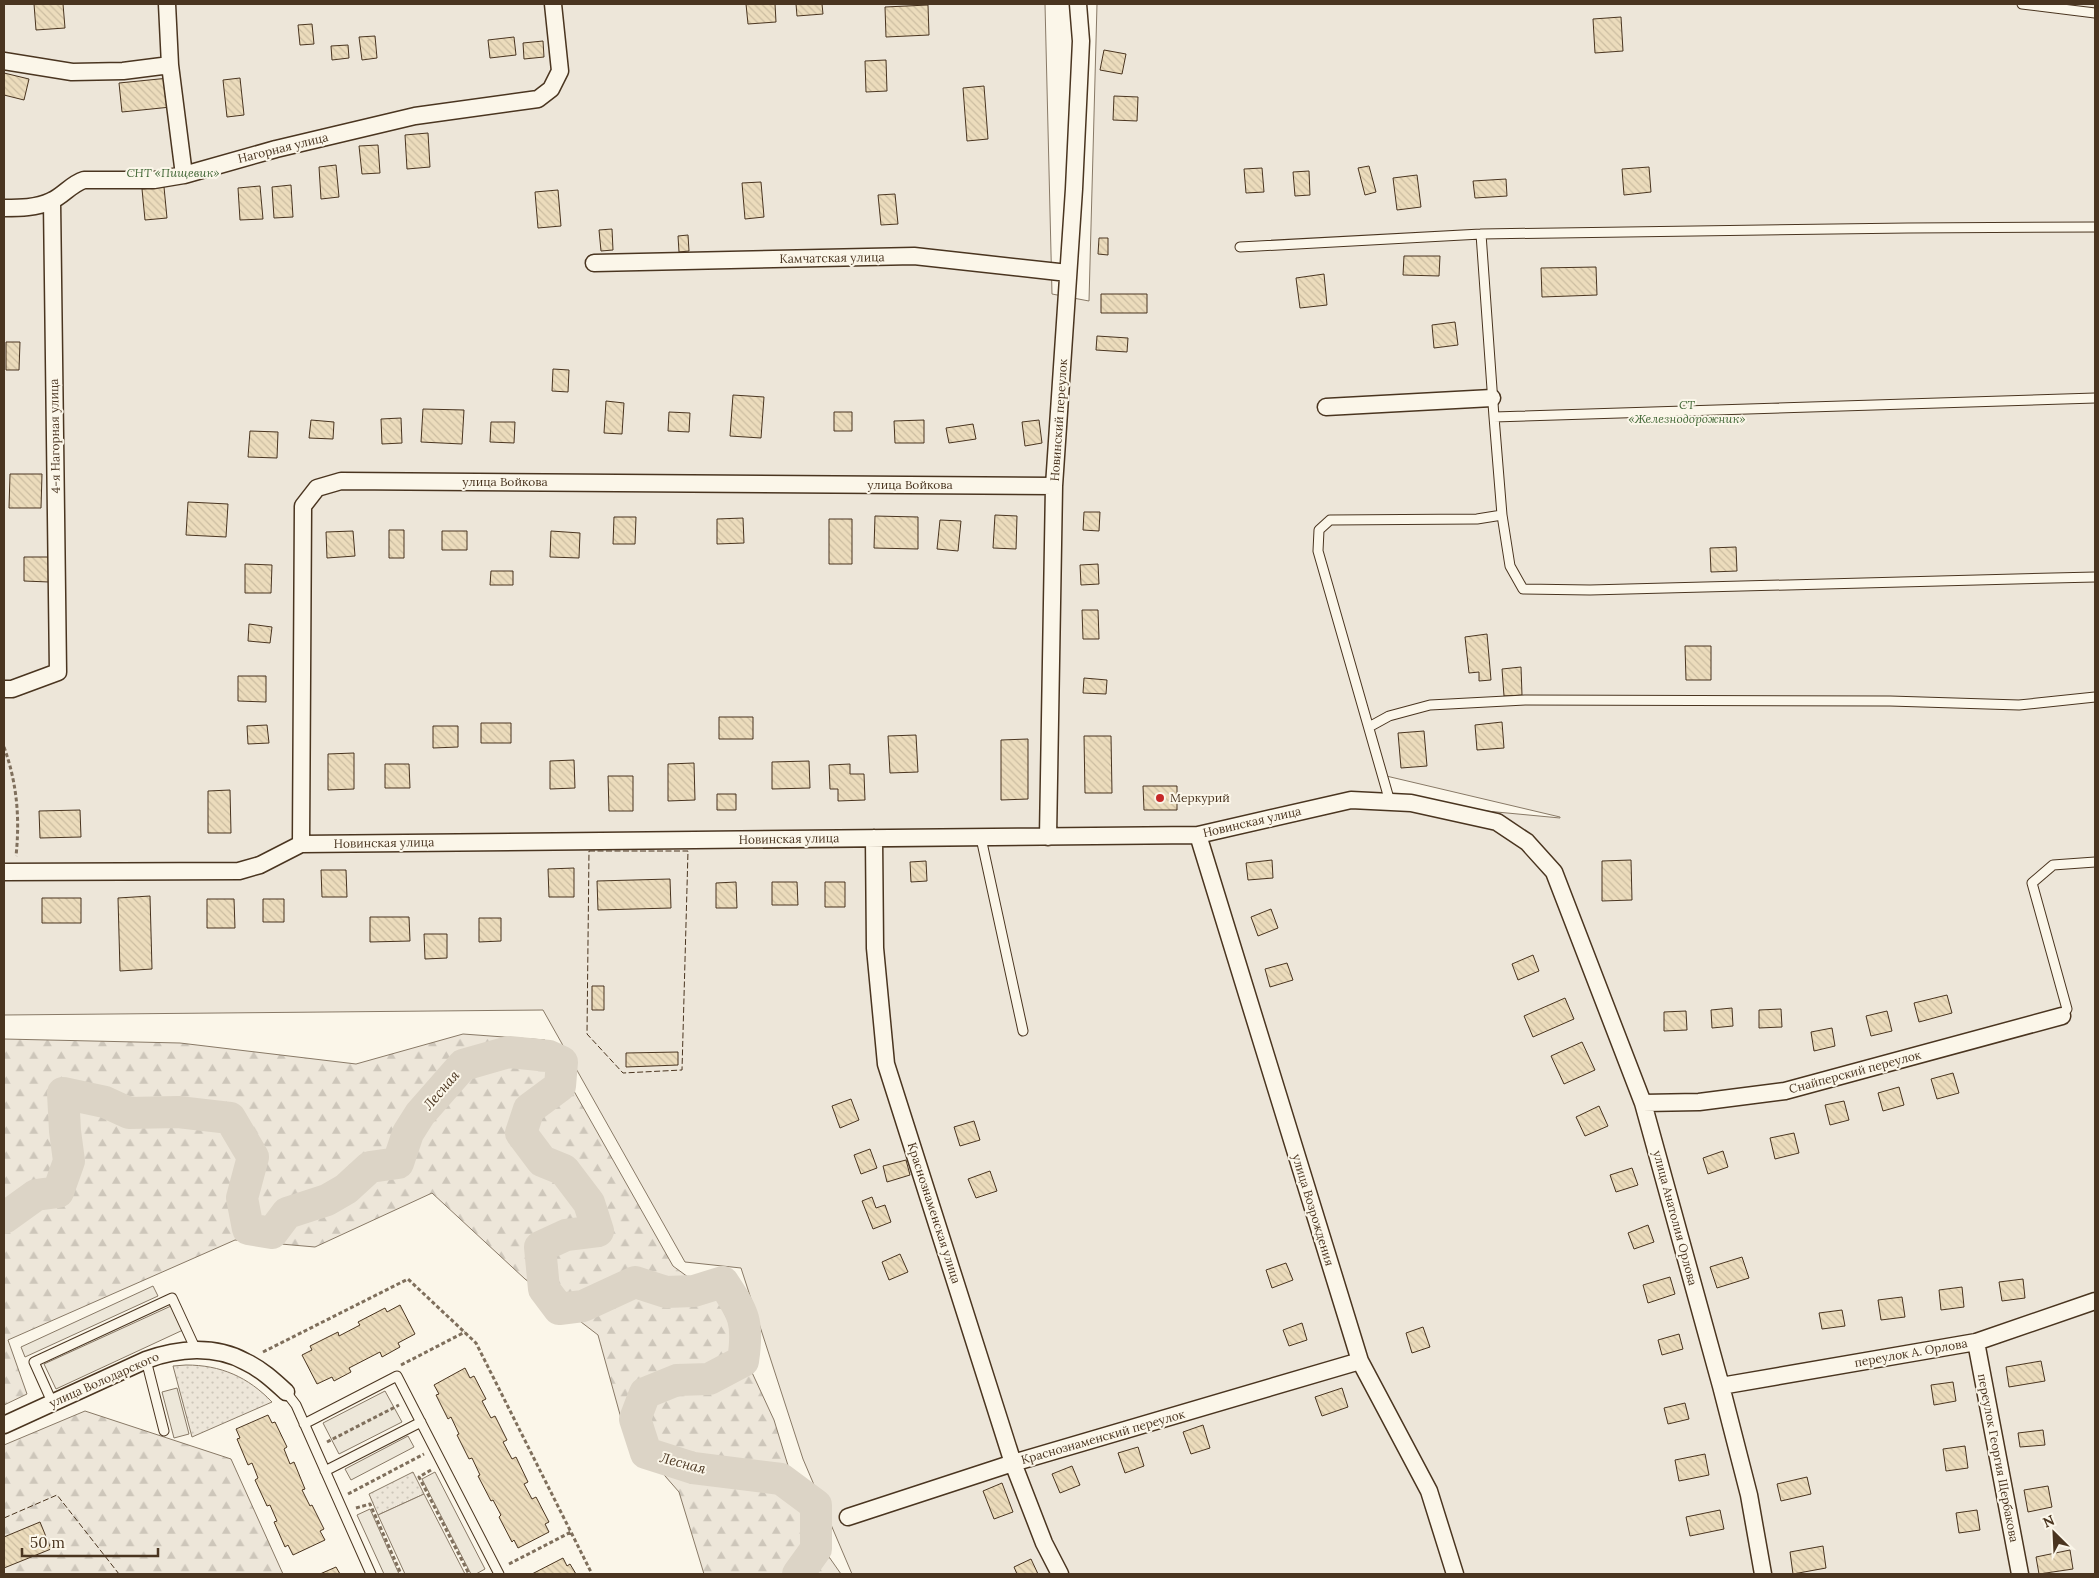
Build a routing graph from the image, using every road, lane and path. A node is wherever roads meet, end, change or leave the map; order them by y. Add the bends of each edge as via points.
1 (167, 4) edge
2 (553, 4) edge
3 (1078, 4) edge
4 (2022, 4) edge
5 (2095, 13) edge
6 (4, 60) edge
7 (170, 66) junction
8 (184, 175) junction
9 (52, 201) junction
10 (4, 208) edge
11 (2095, 228) edge
12 (1480, 234) junction
13 (1240, 248) dead end
14 (594, 263) dead end
15 (1068, 273) junction
16 (1492, 398) junction
17 (2095, 398) edge
18 (1326, 407) dead end
19 (1494, 418) junction
20 (1054, 486) junction
21 (1502, 515) junction
22 (2095, 577) edge
23 (4, 689) edge
24 (2095, 697) edge
25 (1369, 727) junction
26 (4, 747) edge
27 (1390, 802) junction
28 (1198, 835) junction
29 (1048, 837) junction
30 (874, 838) junction
31 (981, 838) junction
32 (301, 844) junction
33 (2095, 862) edge
34 (9, 872) edge
35 (1554, 872) joint
36 (2062, 1016) joint
37 (1023, 1031) dead end
38 (1643, 1103) junction
39 (2095, 1301) edge
40 (1976, 1342) junction
41 (196, 1350) junction
42 (146, 1360) junction
43 (246, 1361) junction
44 (1360, 1361) junction
45 (1721, 1386) junction
46 (286, 1392) joint
47 (410, 1400) junction
48 (52, 1402) junction
49 (421, 1422) junction
50 (304, 1424) junction
51 (4, 1425) edge
52 (411, 1427) junction
53 (164, 1431) dead end
54 (315, 1448) junction
55 (435, 1449) junction
56 (425, 1454) junction
57 (428, 1460) dead end
58 (1013, 1463) junction
59 (335, 1466) junction
60 (431, 1466) dead end
61 (325, 1471) junction
62 (347, 1494) junction
63 (338, 1499) junction
64 (350, 1500) dead end
65 (352, 1505) dead end
66 (848, 1517) dead end
67 (571, 1532) junction
68 (506, 1565) dead end
69 (371, 1574) edge
70 (401, 1574) edge
71 (468, 1574) edge
72 (499, 1574) edge
73 (592, 1574) edge
74 (1060, 1574) edge
75 (1455, 1574) edge
76 (1763, 1574) edge
77 (2020, 1574) edge

1 - 7 street
2 - 8 street, Нагорная улица via 560,71 551,89 538,99 415,116
3 - 15 street, Новинский переулок via 1081,41
4 - 5 lane
6 - 7 street via 72,72
7 - 8 street
8 - 9 street, Нагорная улица via 154,180 84,180 76,182
9 - 10 street, Нагорная улица via 28,208
9 - 23 street, 4-я Нагорная улица via 58,672
11 - 12 lane
12 - 13 lane
12 - 16 lane
14 - 15 street, Камчатская улица via 914,256
15 - 20 street, Новинский переулок
16 - 18 street
16 - 19 lane
17 - 19 lane
19 - 21 lane
20 - 29 street, Новинский переулок
20 - 32 street, улица Войкова via 341,481 317,488 303,506
21 - 22 lane via 1510,566 1523,589
21 - 25 lane via 1478,520 1330,520 1319,530 1318,551
24 - 25 lane via 2019,705 1890,700 1525,700 1430,705 1389,716
25 - 27 lane
26 - 34 path via 12,769 19,826
27 - 28 street, Новинская улица via 1350,800
27 - 35 street, Новинская улица via 1411,803 1497,822 1527,842
28 - 29 street, Новинская улица
28 - 44 street, улица Возрождения
29 - 31 street, Новинская улица
30 - 31 street, Новинская улица
30 - 32 street, Новинская улица
30 - 58 street, Краснознаменская улица via 875,948 886,1064
31 - 37 lane
32 - 34 street, Новинская улица via 260,865 239,871
33 - 36 lane via 2053,865 2032,882 2067,1009
35 - 38 street, улица Анатолия Орлова
36 - 38 street, Снайперский переулок via 1785,1091 1699,1102
38 - 45 street, улица Анатолия Орлова
39 - 40 street, переулок А. Орлова
40 - 45 street, переулок А. Орлова
40 - 77 street, переулок Георгия Щербакова
41 - 42 street, улица Володарского via 166,1353
41 - 43 street, улица Володарского via 222,1353
41 - 48 lane via 172,1298 34,1362
42 - 48 street, улица Володарского
42 - 53 lane
43 - 46 street, улица Володарского
43 - 67 path via 408,1279 476,1343
44 - 58 street, Краснознаменский переулок
44 - 75 street, улица Возрождения via 1429,1491
45 - 76 street, улица Анатолия Орлова via 1749,1495
46 - 50 lane
47 - 49 lane
47 - 50 lane via 397,1376
47 - 54 path
48 - 51 street, улица Володарского
49 - 52 lane
49 - 55 lane
50 - 54 lane
52 - 56 path
52 - 59 lane
54 - 61 lane
55 - 56 path
55 - 72 lane
56 - 57 path
56 - 62 path
58 - 66 street, Краснознаменский переулок
58 - 74 street, Краснознаменская улица via 1044,1543
59 - 61 lane
59 - 62 path
60 - 71 path via 431,1470 419,1477
61 - 63 lane
62 - 63 path
62 - 64 path
63 - 69 lane
65 - 70 path via 360,1508 370,1504
67 - 68 path
67 - 73 path

